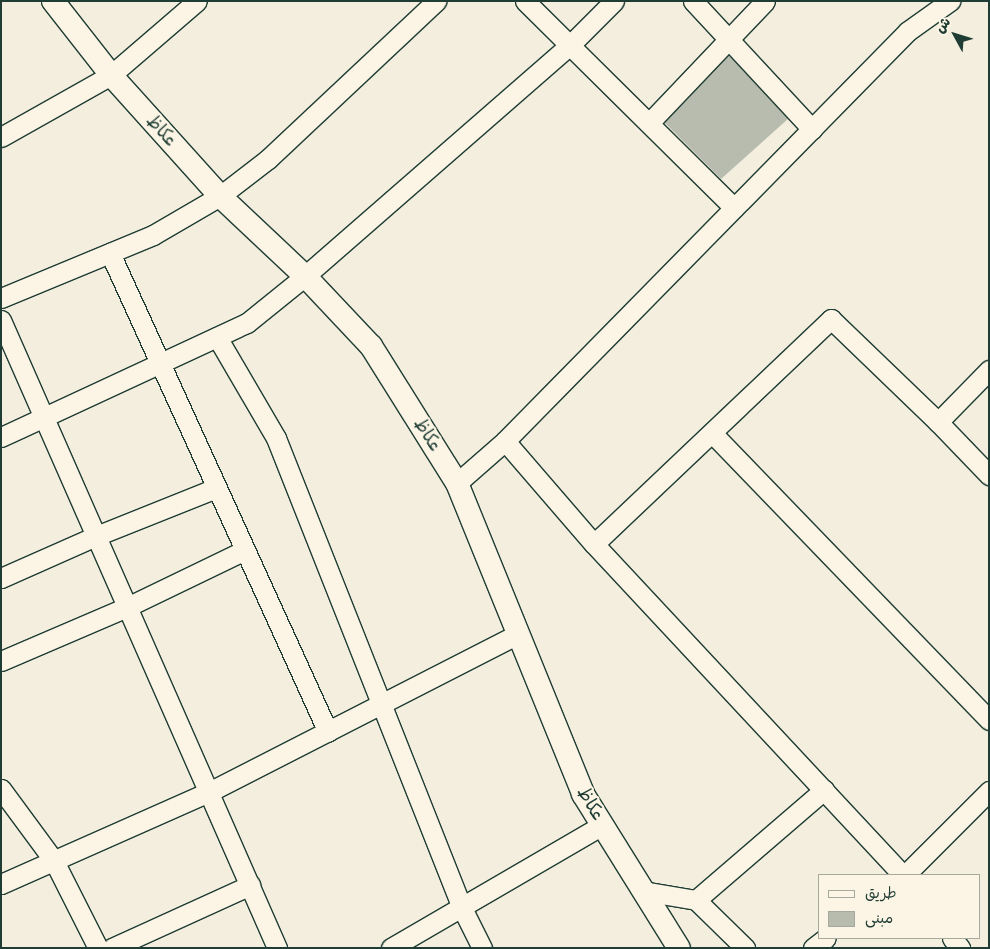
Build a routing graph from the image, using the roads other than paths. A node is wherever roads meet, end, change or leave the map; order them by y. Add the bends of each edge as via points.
1 (53, 1) edge
2 (197, 1) edge
3 (436, 1) edge
4 (525, 1) edge
5 (614, 1) edge
6 (692, 1) edge
7 (764, 1) edge
8 (950, 1) edge
9 (729, 39) junction
10 (570, 45) junction
11 (111, 75) junction
12 (649, 123) junction
13 (812, 129) junction
14 (1, 136) edge
15 (220, 196) junction
16 (734, 208) junction
17 (110, 253) junction
18 (306, 276) junction
19 (1, 298) edge
20 (1, 320) edge
21 (216, 337) junction
22 (160, 363) junction
23 (989, 370) edge
24 (44, 417) junction
25 (938, 422) junction
26 (712, 433) junction
27 (1, 437) edge
28 (505, 440) junction
29 (989, 475) edge
30 (457, 483) junction
31 (216, 488) junction
32 (96, 536) junction
33 (594, 544) junction
34 (245, 550) junction
35 (1, 578) edge
36 (128, 607) junction
37 (518, 634) junction
38 (1, 661) edge
39 (383, 704) junction
40 (989, 720) edge
41 (328, 732) junction
42 (1, 789) edge
43 (824, 790) junction
44 (989, 791) edge
45 (209, 792) junction
46 (602, 825) junction
47 (54, 861) junction
48 (903, 874) edge
49 (905, 874) edge
50 (1, 884) edge
51 (250, 885) junction
52 (643, 891) junction
53 (696, 900) junction
54 (462, 908) junction
55 (825, 939) edge
56 (98, 948) edge
57 (112, 948) edge
58 (277, 948) edge
59 (391, 948) edge
60 (482, 948) edge
61 (679, 948) edge
62 (745, 948) edge
63 (813, 948) edge

1 - 11 street, عكاظ
2 - 11 street
3 - 15 street via 268,159
4 - 10 street
5 - 10 street
6 - 9 street
7 - 9 street
8 - 13 street via 908,31
9 - 12 street
9 - 13 street
10 - 12 street
10 - 18 street
11 - 14 street
11 - 15 street, عكاظ
12 - 16 street
13 - 16 street
15 - 17 street via 153,235
15 - 18 street, عكاظ
16 - 28 street
17 - 19 street
17 - 22 street
18 - 21 street via 247,323
18 - 30 street, عكاظ via 371,346
20 - 24 street
21 - 22 street
21 - 39 street via 276,438
22 - 24 street
22 - 31 street
23 - 25 street
24 - 27 street
24 - 32 street
25 - 26 street via 832,319
25 - 29 street
26 - 33 street
26 - 40 street
28 - 30 street
28 - 33 street
30 - 37 street, عكاظ
31 - 32 street
31 - 34 street
32 - 35 street
32 - 36 street
33 - 43 street
34 - 36 street
34 - 41 street
36 - 38 street
36 - 45 street
37 - 39 street
37 - 46 street, عكاظ via 583,794
39 - 41 street
39 - 54 street
41 - 45 street
42 - 47 street
43 - 48 street
43 - 53 street
44 - 49 street
45 - 47 street
45 - 51 street
46 - 52 street, عكاظ
46 - 54 street
47 - 50 street
47 - 56 street
51 - 57 street
51 - 58 street
52 - 53 street
52 - 61 street, عكاظ
53 - 62 street
54 - 59 street
54 - 60 street
55 - 63 street

